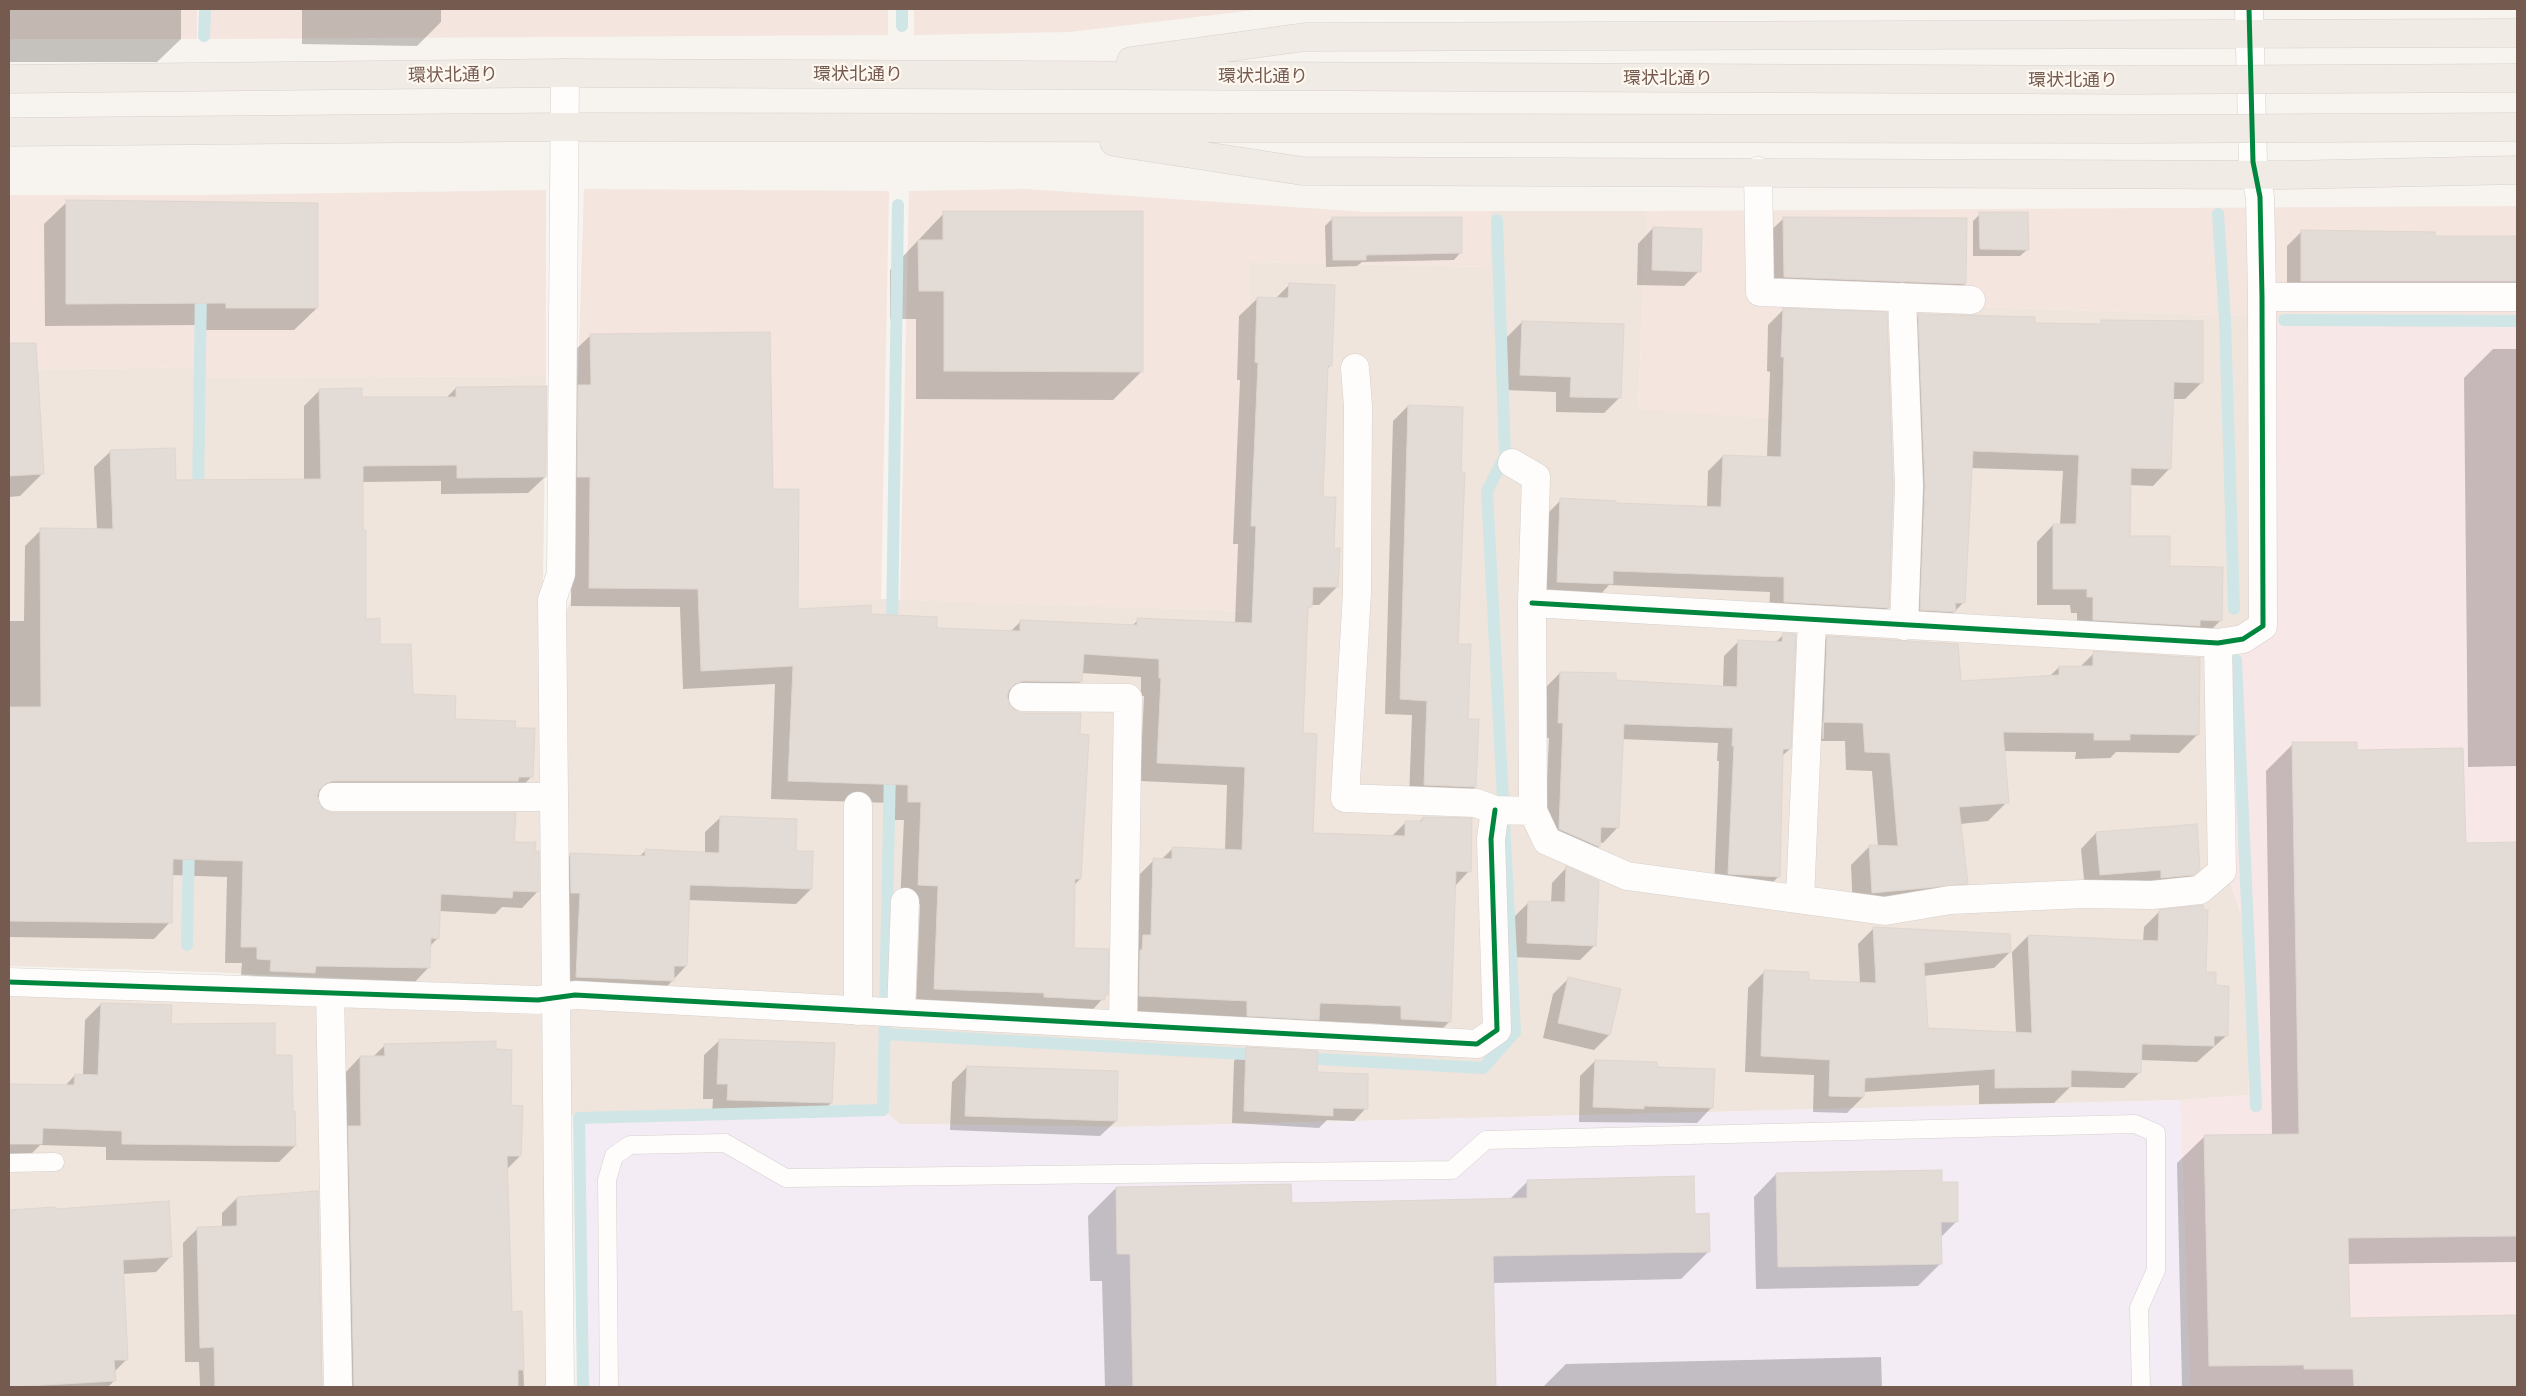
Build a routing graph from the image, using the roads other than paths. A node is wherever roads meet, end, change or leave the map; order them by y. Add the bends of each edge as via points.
1 (2250, 22) edge
2 (2517, 33) edge
3 (564, 73) junction
4 (1033, 74) junction
5 (2517, 78) edge
6 (9, 79) edge
7 (565, 127) junction
8 (2517, 127) edge
9 (1028, 128) junction
10 (9, 132) edge
11 (2517, 170) edge
12 (1758, 171) junction
13 (2256, 174) junction
14 (1902, 297) junction
15 (2262, 297) junction
16 (2517, 297) edge
17 (1971, 300) dead end
18 (1356, 368) dead end
19 (1512, 463) dead end
20 (1532, 603) junction
21 (1812, 620) junction
22 (1904, 626) junction
23 (2218, 643) junction
24 (1023, 697) dead end
25 (333, 797) dead end
26 (554, 797) junction
27 (858, 806) dead end
28 (1515, 811) junction
29 (1800, 899) junction
30 (905, 902) dead end
31 (9, 982) edge
32 (330, 993) junction
33 (555, 998) junction
34 (864, 1011) junction
35 (901, 1013) junction
36 (1124, 1025) junction
37 (55, 1162) dead end
38 (9, 1163) edge
39 (338, 1387) edge
40 (560, 1387) edge
41 (609, 1387) edge
42 (2140, 1387) edge

1 - 2 highway
1 - 4 highway via 1305,37
1 - 13 street via 2253,162
3 - 4 highway, 環状北通り
3 - 6 highway, 環状北通り
3 - 7 street
4 - 5 highway, 環状北通り, bridge via 2131,80
7 - 9 highway
7 - 10 highway
7 - 26 street via 561,574 552,600
8 - 9 highway, bridge
9 - 12 highway via 1302,171
11 - 13 highway
12 - 13 highway
12 - 14 street via 1760,292
13 - 15 street via 2260,197
14 - 17 street
14 - 22 street via 1909,486
15 - 16 street
15 - 23 street via 2263,626 2242,639
18 - 28 street via 1357,592 1345,798 1476,803
19 - 20 street via 1536,477
20 - 21 street
20 - 28 street
21 - 22 street
21 - 29 street
22 - 23 street
23 - 29 street via 2222,871 2200,890 2152,895 2084,894 1950,900 1885,911
24 - 36 street via 1128,698
25 - 26 street
26 - 33 street
27 - 34 street
28 - 29 street via 1547,841 1627,876
28 - 36 street via 1491,839 1497,1030 1477,1044
30 - 35 street
31 - 32 street
32 - 33 street
32 - 39 street
33 - 34 street via 575,996
33 - 40 street
34 - 35 street
35 - 36 street
37 - 38 lane
41 - 42 lane via 607,1180 614,1156 630,1145 725,1143 786,1178 1452,1170 1486,1140 2135,1124 2156,1133 2156,1270 2139,1308

